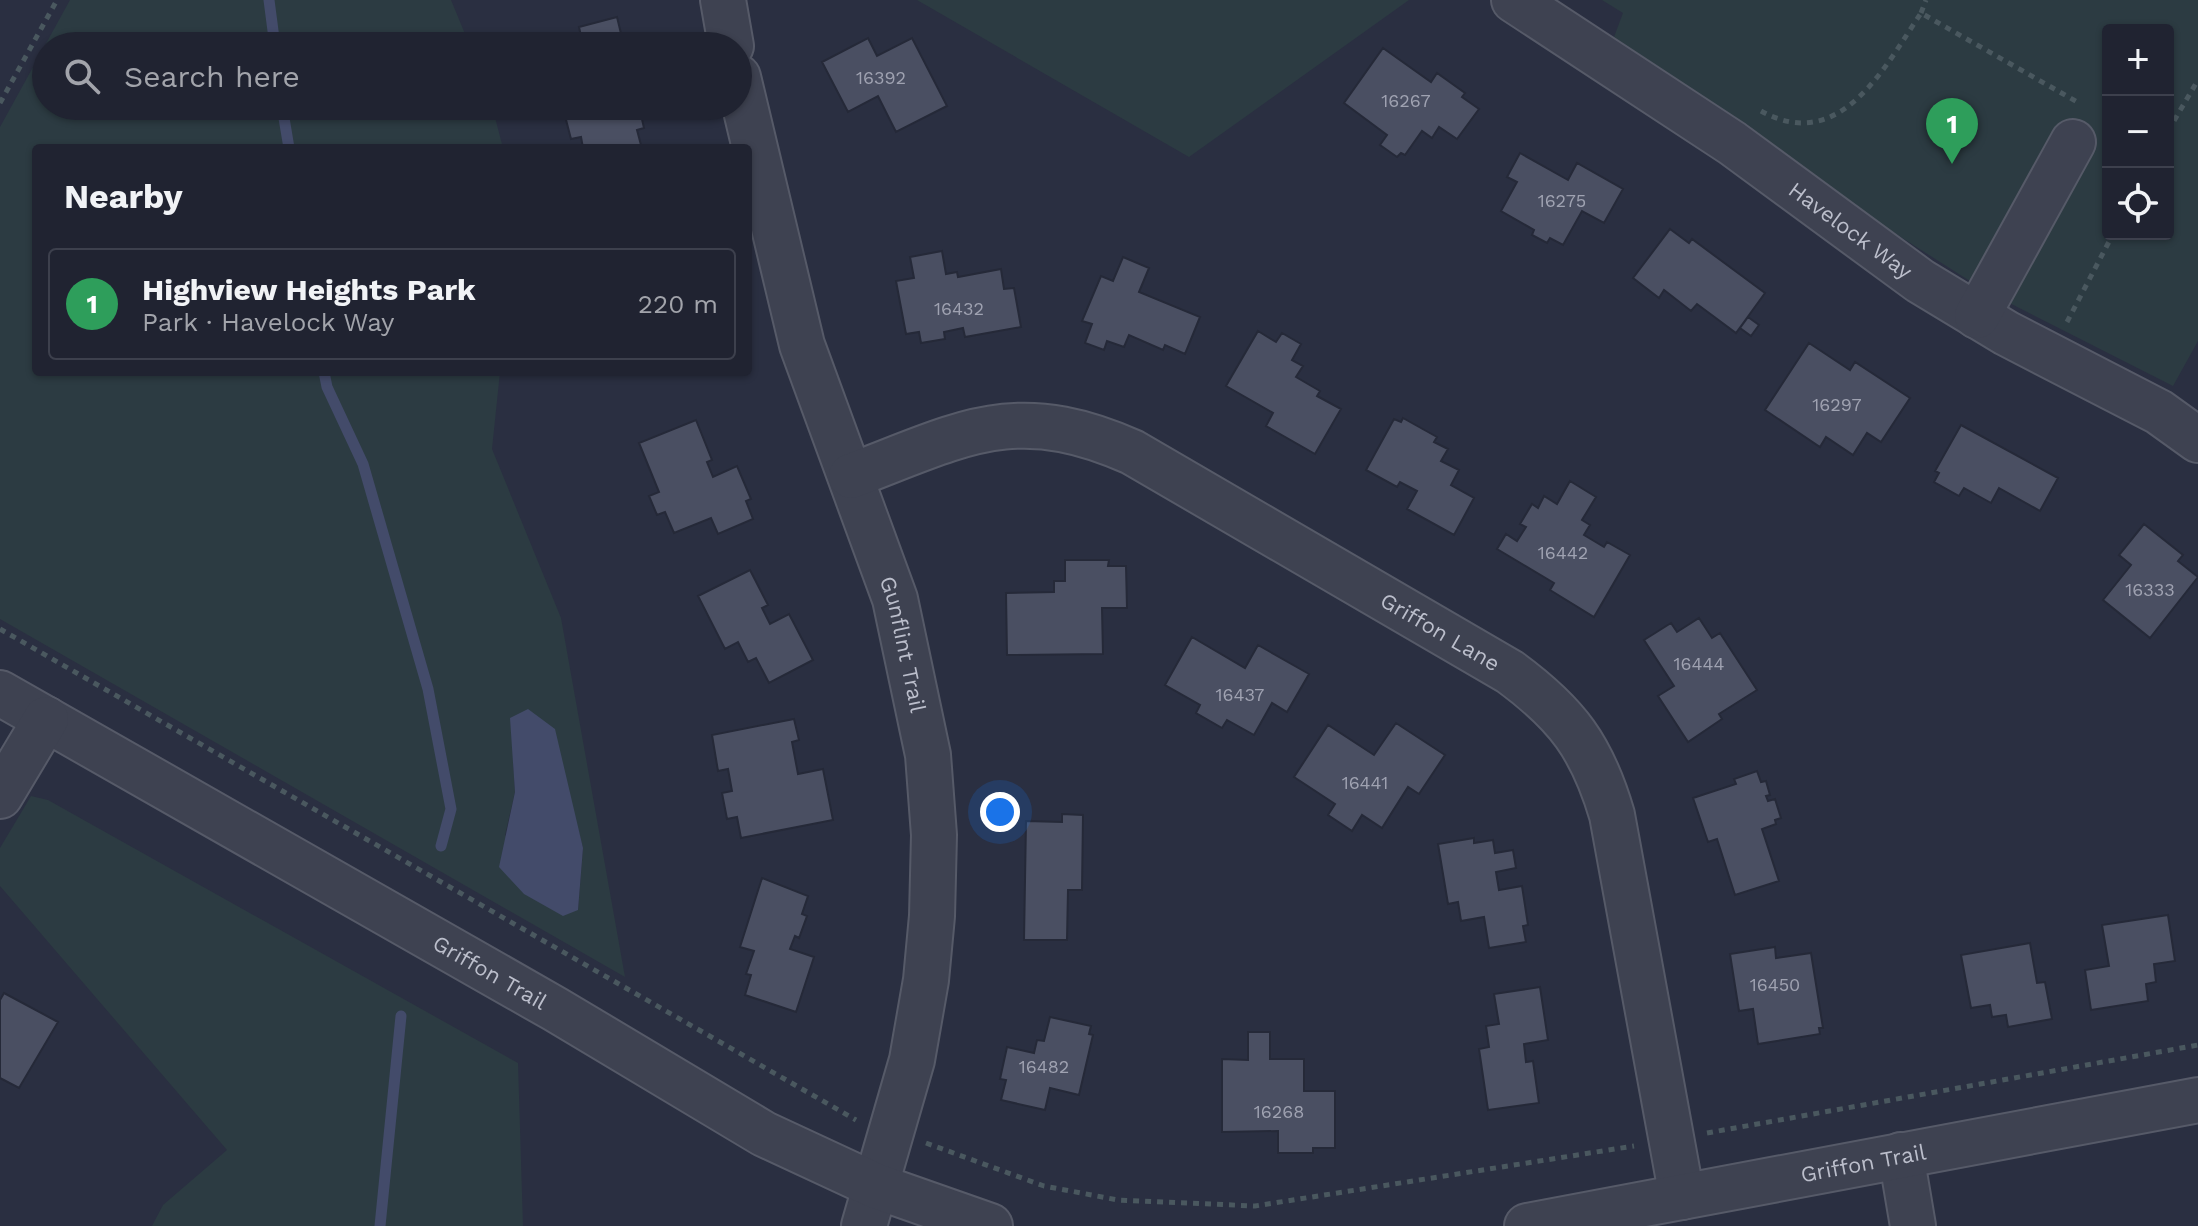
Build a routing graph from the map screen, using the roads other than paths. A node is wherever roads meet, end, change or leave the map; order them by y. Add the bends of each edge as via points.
1 (723, 0) edge
2 (1514, 0) edge
3 (729, 32) edge
4 (748, 120) edge
5 (2078, 123) road end
6 (1977, 316) junction
7 (2198, 440) edge
8 (851, 476) junction
9 (0, 693) edge
10 (46, 719) junction
11 (0, 796) edge
12 (2198, 1100) edge
13 (1901, 1155) junction
14 (1682, 1197) junction
15 (870, 1206) edge
16 (990, 1226) edge
17 (1527, 1226) edge
18 (1913, 1226) edge

1 - 3 street
2 - 6 street, Havelock Way via 1732,143 1920,281
4 - 8 street, Gunflint Trail via 802,345
5 - 6 street
6 - 7 street, Havelock Way via 2159,412
8 - 14 street, Griffon Lane via 996,426 1042,424 1088,432 1132,452 1510,672 1547,699 1576,731 1600,771 1612,815
8 - 15 street, Gunflint Trail via 895,599 914,678 928,755 934,835 926,980 912,1060
9 - 10 street, Griffon Trail
10 - 11 street
10 - 15 street, Griffon Trail via 555,1009 764,1134
12 - 13 street, Griffon Trail
13 - 14 street, Griffon Trail
13 - 18 street
14 - 17 street, Griffon Trail
15 - 16 street, Griffon Trail

